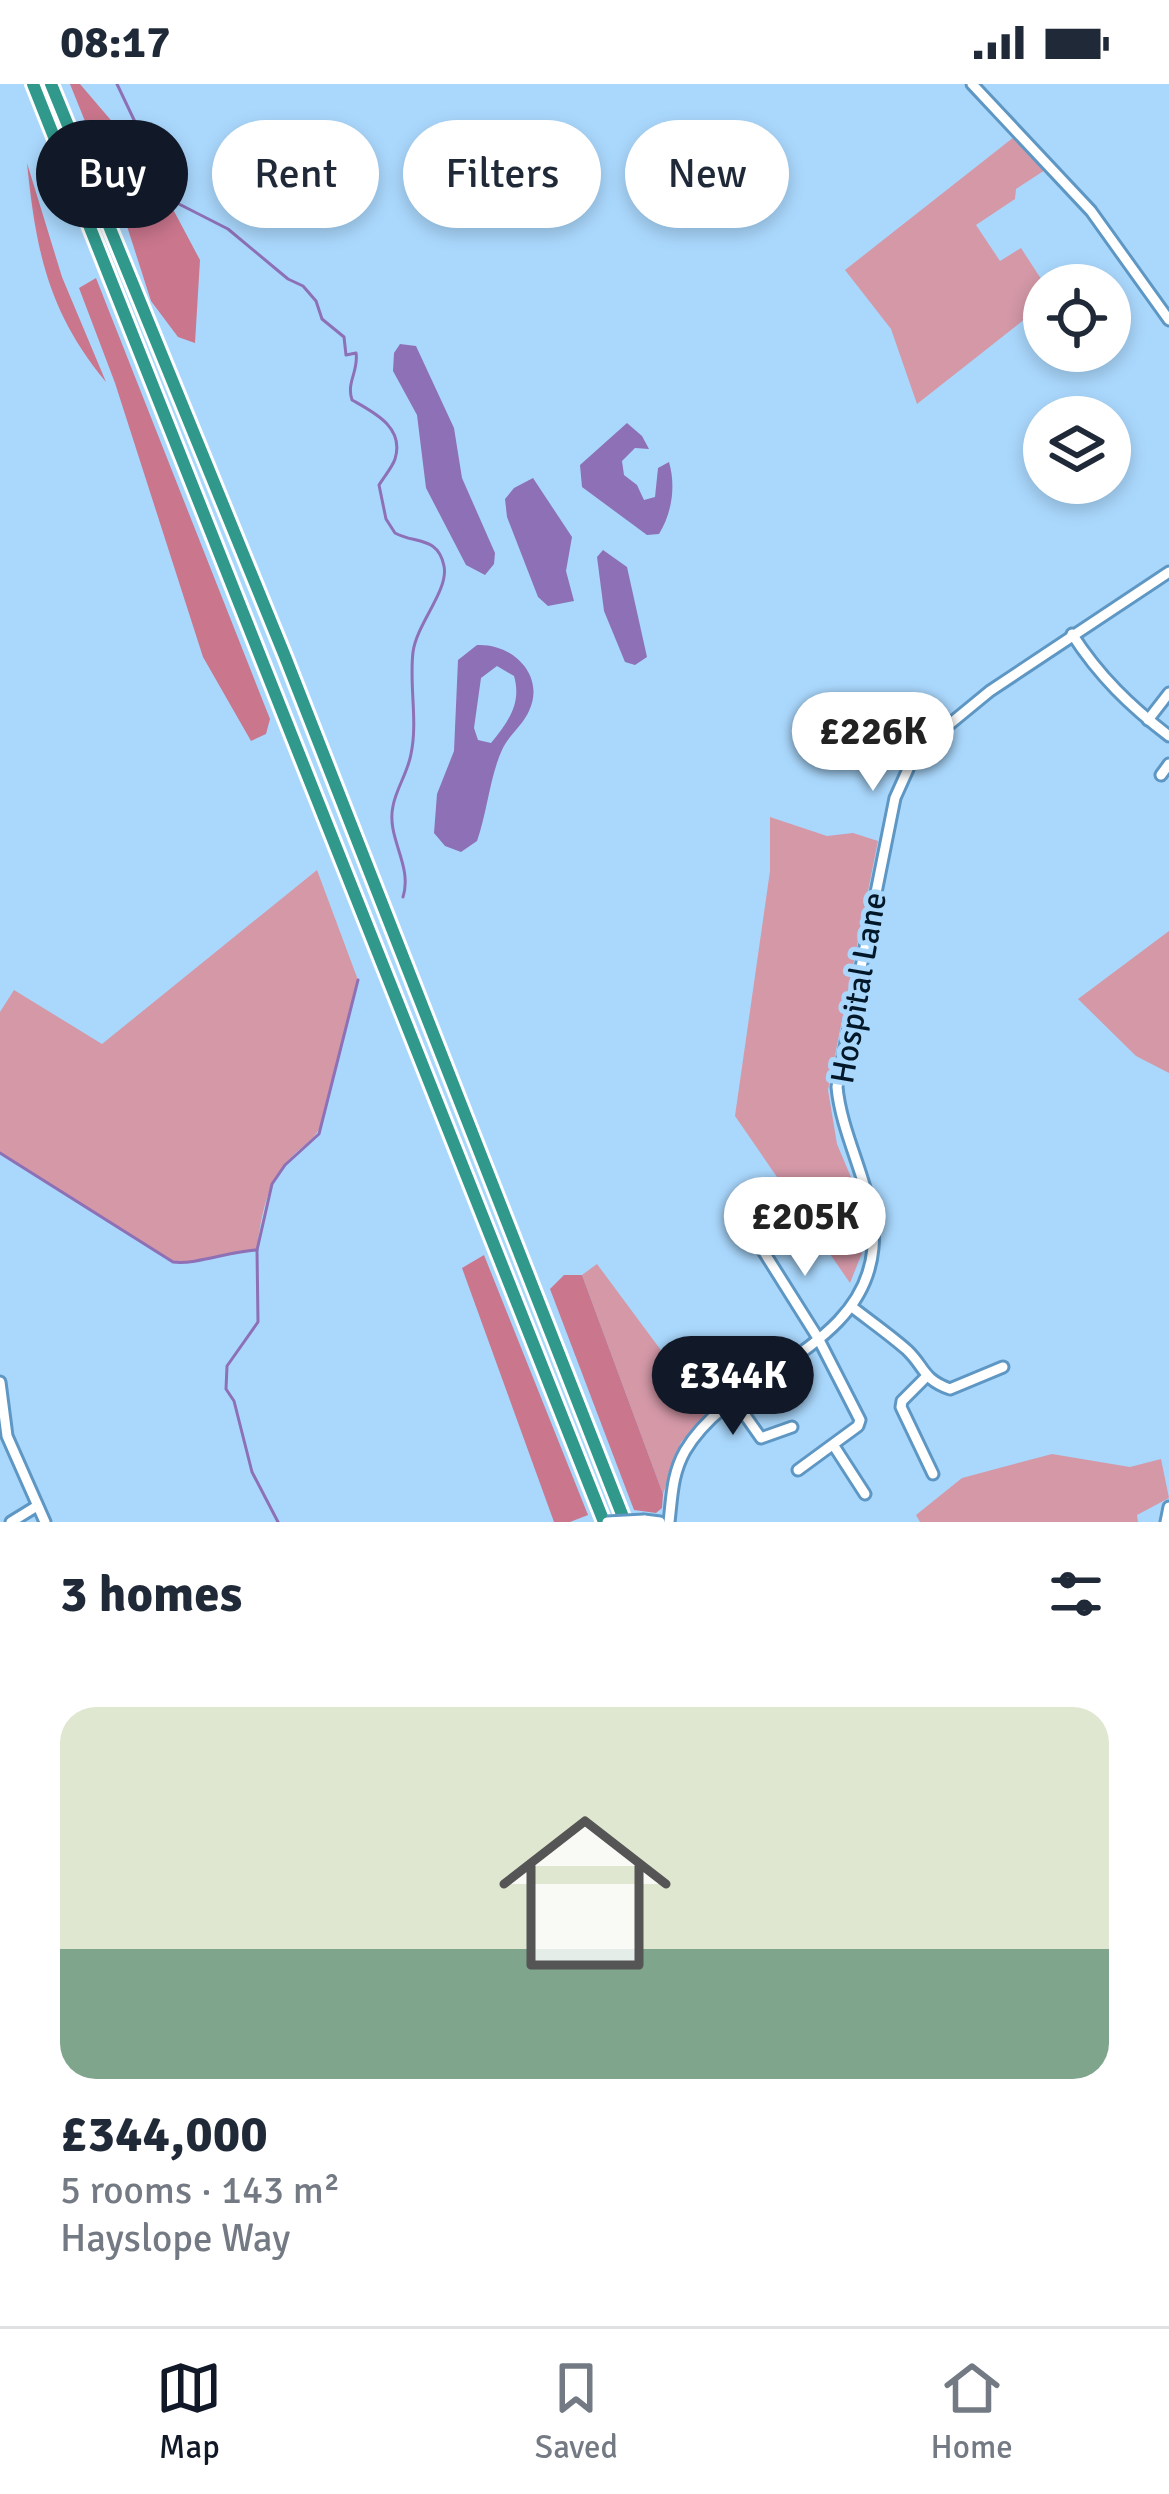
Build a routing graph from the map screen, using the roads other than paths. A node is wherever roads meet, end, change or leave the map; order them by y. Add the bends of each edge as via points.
1 (33, 84) edge
2 (51, 84) edge
3 (972, 84) edge
4 (1169, 320) edge
5 (1169, 572) edge
6 (1072, 634) junction
7 (1169, 694) edge
8 (1148, 720) junction
9 (1169, 736) edge
10 (1169, 764) edge
11 (1161, 776) dead end
12 (757, 1241) dead end
13 (852, 1306) junction
14 (818, 1338) junction
15 (1003, 1366) dead end
16 (925, 1378) junction
17 (0, 1382) edge
18 (734, 1401) junction
19 (792, 1427) dead end
20 (834, 1446) junction
21 (798, 1471) dead end
22 (933, 1474) dead end
23 (865, 1494) dead end
24 (37, 1506) junction
25 (1169, 1507) edge
26 (644, 1520) edge
27 (10, 1522) edge
28 (45, 1522) edge
29 (606, 1522) edge
30 (625, 1522) edge
31 (665, 1522) edge
32 (1166, 1522) edge

1 - 29 highway
2 - 30 highway
3 - 4 street via 1091,211
5 - 6 street, Hospital Lane
6 - 8 street via 1096,671
6 - 13 street, Hospital Lane via 923,746 895,798 837,1087 874,1237 868,1278
7 - 8 street
8 - 9 street
10 - 11 street
12 - 14 street
13 - 14 street, Hospital Lane
13 - 16 street via 911,1353
14 - 18 street, Hospital Lane
14 - 20 street via 860,1420
15 - 16 street via 950,1389
16 - 22 street via 901,1407
17 - 24 street via 7,1436
18 - 19 street via 761,1438
18 - 31 street, Hospital Lane via 682,1457
20 - 21 street
20 - 23 street
24 - 27 street
24 - 28 street
25 - 32 street
26 - 29 street, bridge
26 - 31 street

